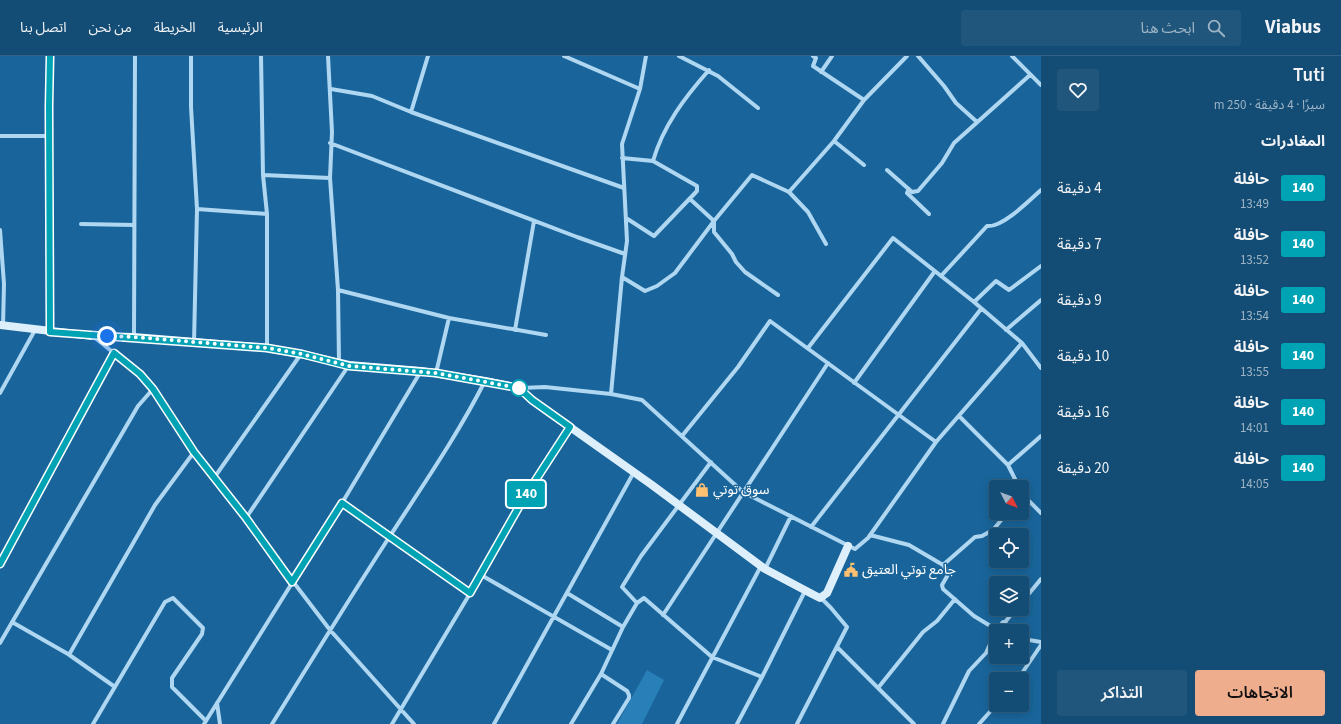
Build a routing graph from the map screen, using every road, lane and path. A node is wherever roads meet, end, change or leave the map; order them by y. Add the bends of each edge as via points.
1 (50, 56) edge
2 (134, 56) edge
3 (191, 56) edge
4 (261, 56) edge
5 (328, 56) edge
6 (428, 56) edge
7 (564, 56) edge
8 (646, 56) edge
9 (679, 56) edge
10 (813, 56) edge
11 (832, 56) edge
12 (908, 56) edge
13 (918, 56) edge
14 (1012, 56) edge
15 (709, 70) junction
16 (821, 72) junction
17 (1030, 75) junction
18 (1040, 82) edge
19 (330, 89) junction
20 (640, 89) junction
21 (864, 100) junction
22 (758, 108) dead end
23 (411, 112) junction
24 (977, 122) junction
25 (0, 136) edge
26 (50, 136) junction
27 (834, 141) junction
28 (330, 143) junction
29 (622, 158) junction
30 (653, 161) junction
31 (864, 166) dead end
32 (887, 170) dead end
33 (264, 175) junction
34 (330, 178) junction
35 (624, 188) junction
36 (909, 189) junction
37 (1041, 190) edge
38 (789, 192) junction
39 (690, 198) junction
40 (197, 209) junction
41 (267, 214) junction
42 (929, 214) dead end
43 (626, 218) junction
44 (534, 220) junction
45 (714, 221) junction
46 (81, 224) dead end
47 (134, 225) junction
48 (0, 230) edge
49 (826, 244) dead end
50 (625, 254) junction
51 (1041, 266) edge
52 (935, 271) junction
53 (941, 276) junction
54 (622, 277) junction
55 (338, 290) junction
56 (778, 296) dead end
57 (1041, 300) edge
58 (974, 302) junction
59 (982, 309) junction
60 (449, 318) junction
61 (2, 326) edge
62 (35, 330) junction
63 (515, 330) junction
64 (1006, 330) junction
65 (50, 332) junction
66 (546, 335) dead end
67 (93, 336) junction
68 (134, 337) junction
69 (194, 343) junction
70 (1022, 344) junction
71 (267, 348) junction
72 (808, 348) junction
73 (114, 353) junction
74 (302, 354) junction
75 (339, 362) junction
76 (828, 363) junction
77 (349, 366) junction
78 (1041, 368) edge
79 (421, 371) junction
80 (436, 373) junction
81 (485, 381) junction
82 (854, 383) junction
83 (519, 388) junction
84 (153, 389) junction
85 (0, 393) edge
86 (611, 394) junction
87 (900, 415) junction
88 (959, 416) junction
89 (570, 427) junction
90 (682, 436) junction
91 (1041, 436) edge
92 (936, 442) junction
93 (194, 452) junction
94 (711, 462) junction
95 (1008, 465) junction
96 (634, 472) junction
97 (214, 478) junction
98 (1016, 480) edge
99 (743, 492) junction
100 (1029, 501) edge
101 (342, 503) junction
102 (679, 505) junction
103 (1041, 513) edge
104 (790, 516) junction
105 (246, 518) junction
106 (1001, 520) edge
107 (812, 527) junction
108 (717, 533) junction
109 (870, 535) junction
110 (390, 536) junction
111 (848, 546) junction
112 (0, 562) edge
113 (943, 565) junction
114 (763, 568) junction
115 (481, 575) junction
116 (1041, 579) edge
117 (292, 582) junction
118 (806, 589) junction
119 (470, 593) junction
120 (567, 593) junction
121 (1029, 594) edge
122 (820, 598) junction
123 (955, 599) junction
124 (637, 603) junction
125 (663, 615) junction
126 (1010, 616) edge
127 (553, 617) junction
128 (12, 622) junction
129 (1005, 622) junction
130 (1001, 624) edge
131 (1008, 624) edge
132 (989, 626) edge
133 (623, 627) junction
134 (330, 630) junction
135 (1029, 640) edge
136 (0, 643) edge
137 (1041, 643) edge
138 (989, 646) edge
139 (837, 648) junction
140 (612, 650) junction
141 (68, 654) junction
142 (712, 658) junction
143 (1022, 672) edge
144 (601, 674) junction
145 (762, 677) junction
146 (115, 687) junction
147 (878, 688) junction
148 (217, 703) junction
149 (401, 710) junction
150 (990, 712) edge
151 (205, 722) edge
152 (912, 723) edge
153 (93, 724) edge
154 (220, 724) edge
155 (272, 724) edge
156 (392, 724) edge
157 (414, 724) edge
158 (494, 724) edge
159 (572, 724) edge
160 (614, 724) edge
161 (678, 724) edge
162 (737, 724) edge
163 (797, 724) edge
164 (943, 724) edge
165 (979, 724) edge

1 - 26 street
2 - 47 street
3 - 40 street
4 - 33 street
5 - 19 street
6 - 23 street
7 - 20 street
8 - 20 street
9 - 15 street
10 - 16 street via 816,60 812,65
11 - 16 street
12 - 21 street
13 - 24 street via 956,103
14 - 17 street
15 - 22 street
15 - 30 street via 676,110
16 - 21 street
17 - 18 street
17 - 24 street
19 - 23 street via 372,96
19 - 28 street
20 - 29 street via 623,139
21 - 27 street
23 - 35 street
24 - 36 street via 954,143 942,163 918,190 912,192
25 - 26 street
26 - 65 street
27 - 31 street
27 - 38 street
28 - 34 street
28 - 44 street
29 - 30 street
29 - 35 street
30 - 39 street via 697,186 697,191
32 - 36 street
33 - 34 street
33 - 41 street
34 - 55 street
35 - 43 street
36 - 42 street via 906,193
37 - 53 street via 1014,214 992,227 987,226
38 - 45 street via 752,175
38 - 49 street via 808,212
39 - 43 street via 654,236
39 - 45 street
40 - 41 street
40 - 69 street
41 - 71 street
43 - 50 street
44 - 50 street
44 - 63 street
45 - 54 street via 676,273 656,286 645,291
45 - 56 street via 714,232 736,262 745,272
46 - 47 street
47 - 68 street
48 - 61 street via 4,284
50 - 54 street
51 - 58 street via 1009,290 996,281
52 - 53 street
52 - 72 street via 893,238
52 - 82 street
53 - 58 street
54 - 86 street
55 - 60 street
55 - 75 street
57 - 64 street
58 - 59 street
59 - 64 street
59 - 87 street
60 - 63 street
60 - 80 street
61 - 62 street
62 - 65 street
62 - 85 street
63 - 66 street
64 - 70 street
65 - 67 street
67 - 68 street
67 - 73 street
68 - 69 street
69 - 71 street
70 - 78 street
70 - 88 street
71 - 74 street
72 - 76 street
72 - 90 street via 770,321 738,367
73 - 84 street via 140,374
73 - 112 street
74 - 75 street
74 - 97 street
75 - 77 street
76 - 82 street
76 - 99 street
77 - 79 street
77 - 105 street
79 - 80 street
79 - 101 street
80 - 81 street
81 - 83 street
81 - 110 street via 459,429
82 - 87 street
83 - 86 street via 545,387
83 - 89 street
84 - 93 street
84 - 128 street via 138,406
86 - 90 street via 642,400
87 - 92 street
87 - 107 street
88 - 92 street
88 - 95 street
89 - 96 street
89 - 115 street via 524,498
90 - 94 street
91 - 95 street
92 - 109 street
93 - 97 street
93 - 141 street via 155,505
94 - 99 street
94 - 102 street
95 - 98 street
96 - 102 street
96 - 120 street
97 - 105 street
99 - 104 street
99 - 108 street
100 - 103 street
101 - 110 street
101 - 117 street
102 - 108 street
102 - 124 street via 641,556 622,587
104 - 107 street
104 - 114 street
105 - 117 street
106 - 113 street via 993,530 975,537
107 - 111 street
108 - 114 street
108 - 125 street
109 - 111 street via 856,549
109 - 113 street via 909,545
110 - 119 street
110 - 134 street
111 - 122 street via 828,591
113 - 123 street via 949,573 942,585 943,589
114 - 118 street
114 - 142 street
115 - 119 street
115 - 127 street
116 - 121 street
117 - 134 street
117 - 148 street
118 - 122 street
118 - 145 street
119 - 149 street
120 - 127 street
120 - 133 street
122 - 139 street via 847,627
123 - 132 street
123 - 147 street via 938,621 923,632
124 - 125 street via 644,598
124 - 133 street
125 - 142 street
126 - 129 street
127 - 140 street
127 - 158 street
128 - 136 street
128 - 141 street
129 - 130 street
129 - 131 street
133 - 140 street
134 - 149 street
134 - 155 street
135 - 137 street
137 - 143 street
138 - 164 street via 969,671
139 - 147 street
139 - 163 street
140 - 144 street
141 - 146 street
142 - 145 street
142 - 161 street
144 - 159 street
144 - 160 street via 629,695
145 - 162 street
146 - 151 street via 165,602 173,598 203,628 202,634 172,678 172,687
146 - 153 street
147 - 152 street
148 - 151 street
148 - 154 street
149 - 156 street
149 - 157 street
150 - 165 street

